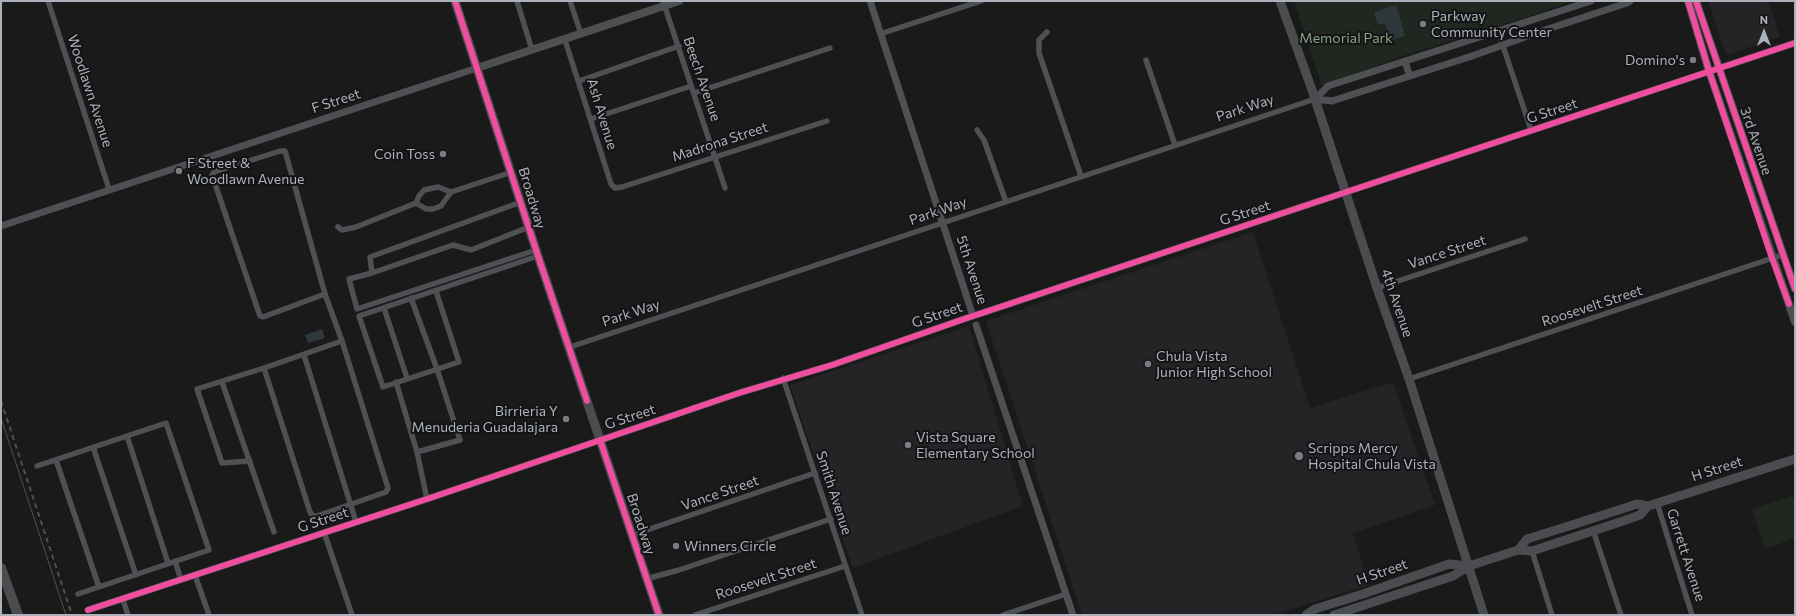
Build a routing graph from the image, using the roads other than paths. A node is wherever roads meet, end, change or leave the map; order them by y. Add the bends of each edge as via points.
1 (48, 1) edge
2 (455, 1) edge
3 (517, 1) edge
4 (570, 1) edge
5 (680, 1) edge
6 (870, 1) edge
7 (981, 1) edge
8 (1280, 1) edge
9 (1591, 1) edge
10 (1630, 1) edge
11 (1688, 1) edge
12 (1696, 1) edge
13 (664, 4) edge
14 (1567, 9) junction
15 (1572, 21) junction
16 (1498, 31) junction
17 (1047, 32) dead end
18 (581, 34) junction
19 (880, 34) junction
20 (565, 40) junction
21 (1795, 43) edge
22 (1504, 45) junction
23 (679, 46) junction
24 (830, 48) dead end
25 (532, 50) junction
26 (1146, 60) dead end
27 (1405, 62) junction
28 (477, 68) junction
29 (1719, 68) junction
30 (1709, 71) junction
31 (1410, 76) junction
32 (579, 81) junction
33 (691, 86) junction
34 (694, 93) junction
35 (1315, 99) junction
36 (591, 119) junction
37 (827, 121) dead end
38 (977, 130) dead end
39 (1531, 130) junction
40 (1174, 145) junction
41 (716, 156) junction
42 (512, 172) junction
43 (1081, 176) junction
44 (622, 187) joint
45 (725, 188) dead end
46 (109, 189) junction
47 (451, 192) junction
48 (1345, 192) junction
49 (521, 202) junction
50 (1006, 202) junction
51 (416, 203) junction
52 (943, 223) junction
53 (1, 226) edge
54 (338, 227) dead end
55 (529, 227) junction
56 (1525, 239) dead end
57 (537, 253) junction
58 (1782, 255) junction
59 (1772, 258) junction
60 (372, 273) junction
61 (1376, 288) junction
62 (1795, 289) edge
63 (436, 291) junction
64 (325, 294) junction
65 (411, 298) junction
66 (1792, 303) edge
67 (384, 308) junction
68 (973, 316) junction
69 (1795, 322) edge
70 (976, 325) joint
71 (342, 341) junction
72 (570, 347) junction
73 (304, 355) junction
74 (264, 368) junction
75 (437, 369) junction
76 (407, 378) junction
77 (783, 378) junction
78 (1408, 379) junction
79 (222, 382) junction
80 (396, 382) junction
81 (127, 436) junction
82 (600, 440) junction
83 (92, 447) junction
84 (417, 452) junction
85 (1795, 459) edge
86 (56, 460) junction
87 (250, 461) junction
88 (37, 466) dead end
89 (815, 473) junction
90 (427, 499) junction
91 (350, 504) junction
92 (1652, 505) junction
93 (831, 519) junction
94 (1591, 519) junction
95 (356, 522) junction
96 (1593, 530) junction
97 (274, 532) dead end
98 (324, 532) junction
99 (632, 535) junction
100 (1551, 544) junction
101 (1518, 550) junction
102 (1532, 551) junction
103 (175, 561) junction
104 (168, 564) junction
105 (845, 566) junction
106 (1469, 566) junction
107 (1, 568) edge
108 (136, 575) junction
109 (196, 575) junction
110 (646, 579) junction
111 (181, 580) junction
112 (99, 587) junction
113 (78, 594) dead end
114 (1066, 594) junction
115 (123, 600) junction
116 (88, 610) dead end
117 (1316, 612) edge
118 (18, 615) edge
119 (128, 615) edge
120 (209, 615) edge
121 (352, 615) edge
122 (659, 615) edge
123 (694, 615) edge
124 (862, 615) edge
125 (1003, 615) edge
126 (1073, 615) edge
127 (1306, 615) edge
128 (1334, 615) edge
129 (1484, 615) edge
130 (1552, 615) edge
131 (1621, 615) edge
132 (1692, 615) edge

1 - 46 street, Woodlawn Avenue
2 - 28 main road, Broadway
3 - 25 street
4 - 18 street
5 - 13 main road, F Street
6 - 19 street, 5th Avenue
7 - 19 street
8 - 35 main road, 4th Avenue
9 - 14 street, Park Way
10 - 15 street, Park Way
11 - 30 main road, 3rd Avenue
12 - 29 main road, 3rd Avenue
13 - 18 main road, F Street
13 - 23 street, Beech Avenue
14 - 15 street
14 - 16 street, Park Way
15 - 22 street, Park Way
16 - 22 street
16 - 27 street, Park Way
17 - 43 street via 1039,40 1039,53
18 - 20 main road, F Street
19 - 52 street, 5th Avenue
20 - 25 main road, F Street
20 - 32 street, Ash Avenue
21 - 29 street, G Street
22 - 31 street, Park Way
22 - 39 street
23 - 32 street
23 - 33 street, Beech Avenue
24 - 34 street
25 - 28 main road, F Street
26 - 40 street
27 - 31 street
27 - 35 street, Park Way via 1328,86
28 - 42 main road, Broadway
28 - 46 street, F Street
29 - 30 street, G Street
29 - 58 main road, 3rd Avenue
30 - 39 street, G Street
30 - 59 main road, 3rd Avenue
31 - 35 street, Park Way via 1332,102
32 - 36 street, Ash Avenue
33 - 34 street, Beech Avenue
33 - 36 street
34 - 41 street, Beech Avenue
35 - 40 street, Park Way
35 - 48 main road, 4th Avenue
36 - 44 street, Ash Avenue via 611,184 616,188
37 - 41 street, Madrona Street
38 - 50 street via 984,140
39 - 48 street, G Street
40 - 43 street, Park Way
41 - 44 street, Madrona Street
41 - 45 street, Beech Avenue
42 - 47 street
42 - 49 main road, Broadway
43 - 50 street, Park Way
46 - 53 street, F Street
47 - 51 street via 438,187 424,190
47 - 51 street via 441,206 433,209 426,209
48 - 61 main road, 4th Avenue
48 - 68 street, G Street
49 - 55 main road, Broadway
49 - 60 street via 370,257
50 - 52 street, Park Way
51 - 54 street via 356,227 342,230
52 - 68 street, 5th Avenue
52 - 72 street, Park Way
55 - 57 main road, Broadway
55 - 60 street via 471,250 453,245
56 - 61 street, Vance Street
57 - 60 street via 358,309 348,279
57 - 63 street
57 - 72 main road, Broadway
58 - 59 street, Roosevelt Street
58 - 62 main road, 3rd Avenue
59 - 66 main road, 3rd Avenue
59 - 78 street, Roosevelt Street
61 - 78 main road, 4th Avenue
63 - 65 street
63 - 75 street via 460,362
64 - 64 street via 285,151 214,172 212,175 260,316
64 - 71 street
65 - 67 street
65 - 75 street
66 - 69 main road, 3rd Avenue
67 - 76 street
67 - 80 street via 359,316 383,387
68 - 70 street, 5th Avenue
68 - 77 street, G Street via 832,365
70 - 114 street, 5th Avenue
71 - 73 street
71 - 91 street via 388,488 386,492
72 - 82 main road, Broadway
73 - 74 street
73 - 91 street
74 - 79 street
74 - 91 street via 310,512 317,516
75 - 76 street
75 - 84 street via 460,440
76 - 80 street
77 - 82 street, G Street
77 - 89 street, Smith Avenue
78 - 106 main road, 4th Avenue
79 - 87 street
79 - 87 street via 197,389 217,448 222,462
80 - 84 street
81 - 83 street
81 - 103 street via 166,423 209,550
81 - 104 street
82 - 90 street, G Street
82 - 99 main road, Broadway
83 - 86 street
83 - 108 street
84 - 90 street
85 - 92 main road, H Street
86 - 88 street
86 - 112 street
87 - 97 street
89 - 93 street, Smith Avenue
89 - 99 street, Vance Street
90 - 95 street, G Street
91 - 95 street
92 - 94 main road, H Street via 1637,504
92 - 96 main road, H Street via 1640,515
92 - 132 street, Garrett Avenue
93 - 105 street, Smith Avenue
93 - 110 street
94 - 100 main road via 1588,526 1555,537
94 - 101 main road, H Street via 1527,540
95 - 98 street, G Street
96 - 100 main road, H Street
96 - 131 street
98 - 109 street, G Street
98 - 121 street
99 - 110 main road, Broadway
100 - 102 main road, H Street
101 - 102 main road, H Street
101 - 106 main road, H Street
102 - 130 street
103 - 104 street
103 - 111 street
104 - 108 street
105 - 123 street, Roosevelt Street
105 - 124 street, Smith Avenue
106 - 117 main road, H Street via 1448,564
106 - 128 main road, H Street via 1453,576
106 - 129 main road, 4th Avenue
107 - 118 highway
108 - 112 street
109 - 111 street, G Street
109 - 120 street
110 - 122 main road, Broadway
111 - 115 street, G Street
112 - 113 street
114 - 125 street
114 - 126 street, 5th Avenue
115 - 116 street, G Street
115 - 119 street
117 - 127 main road, H Street

